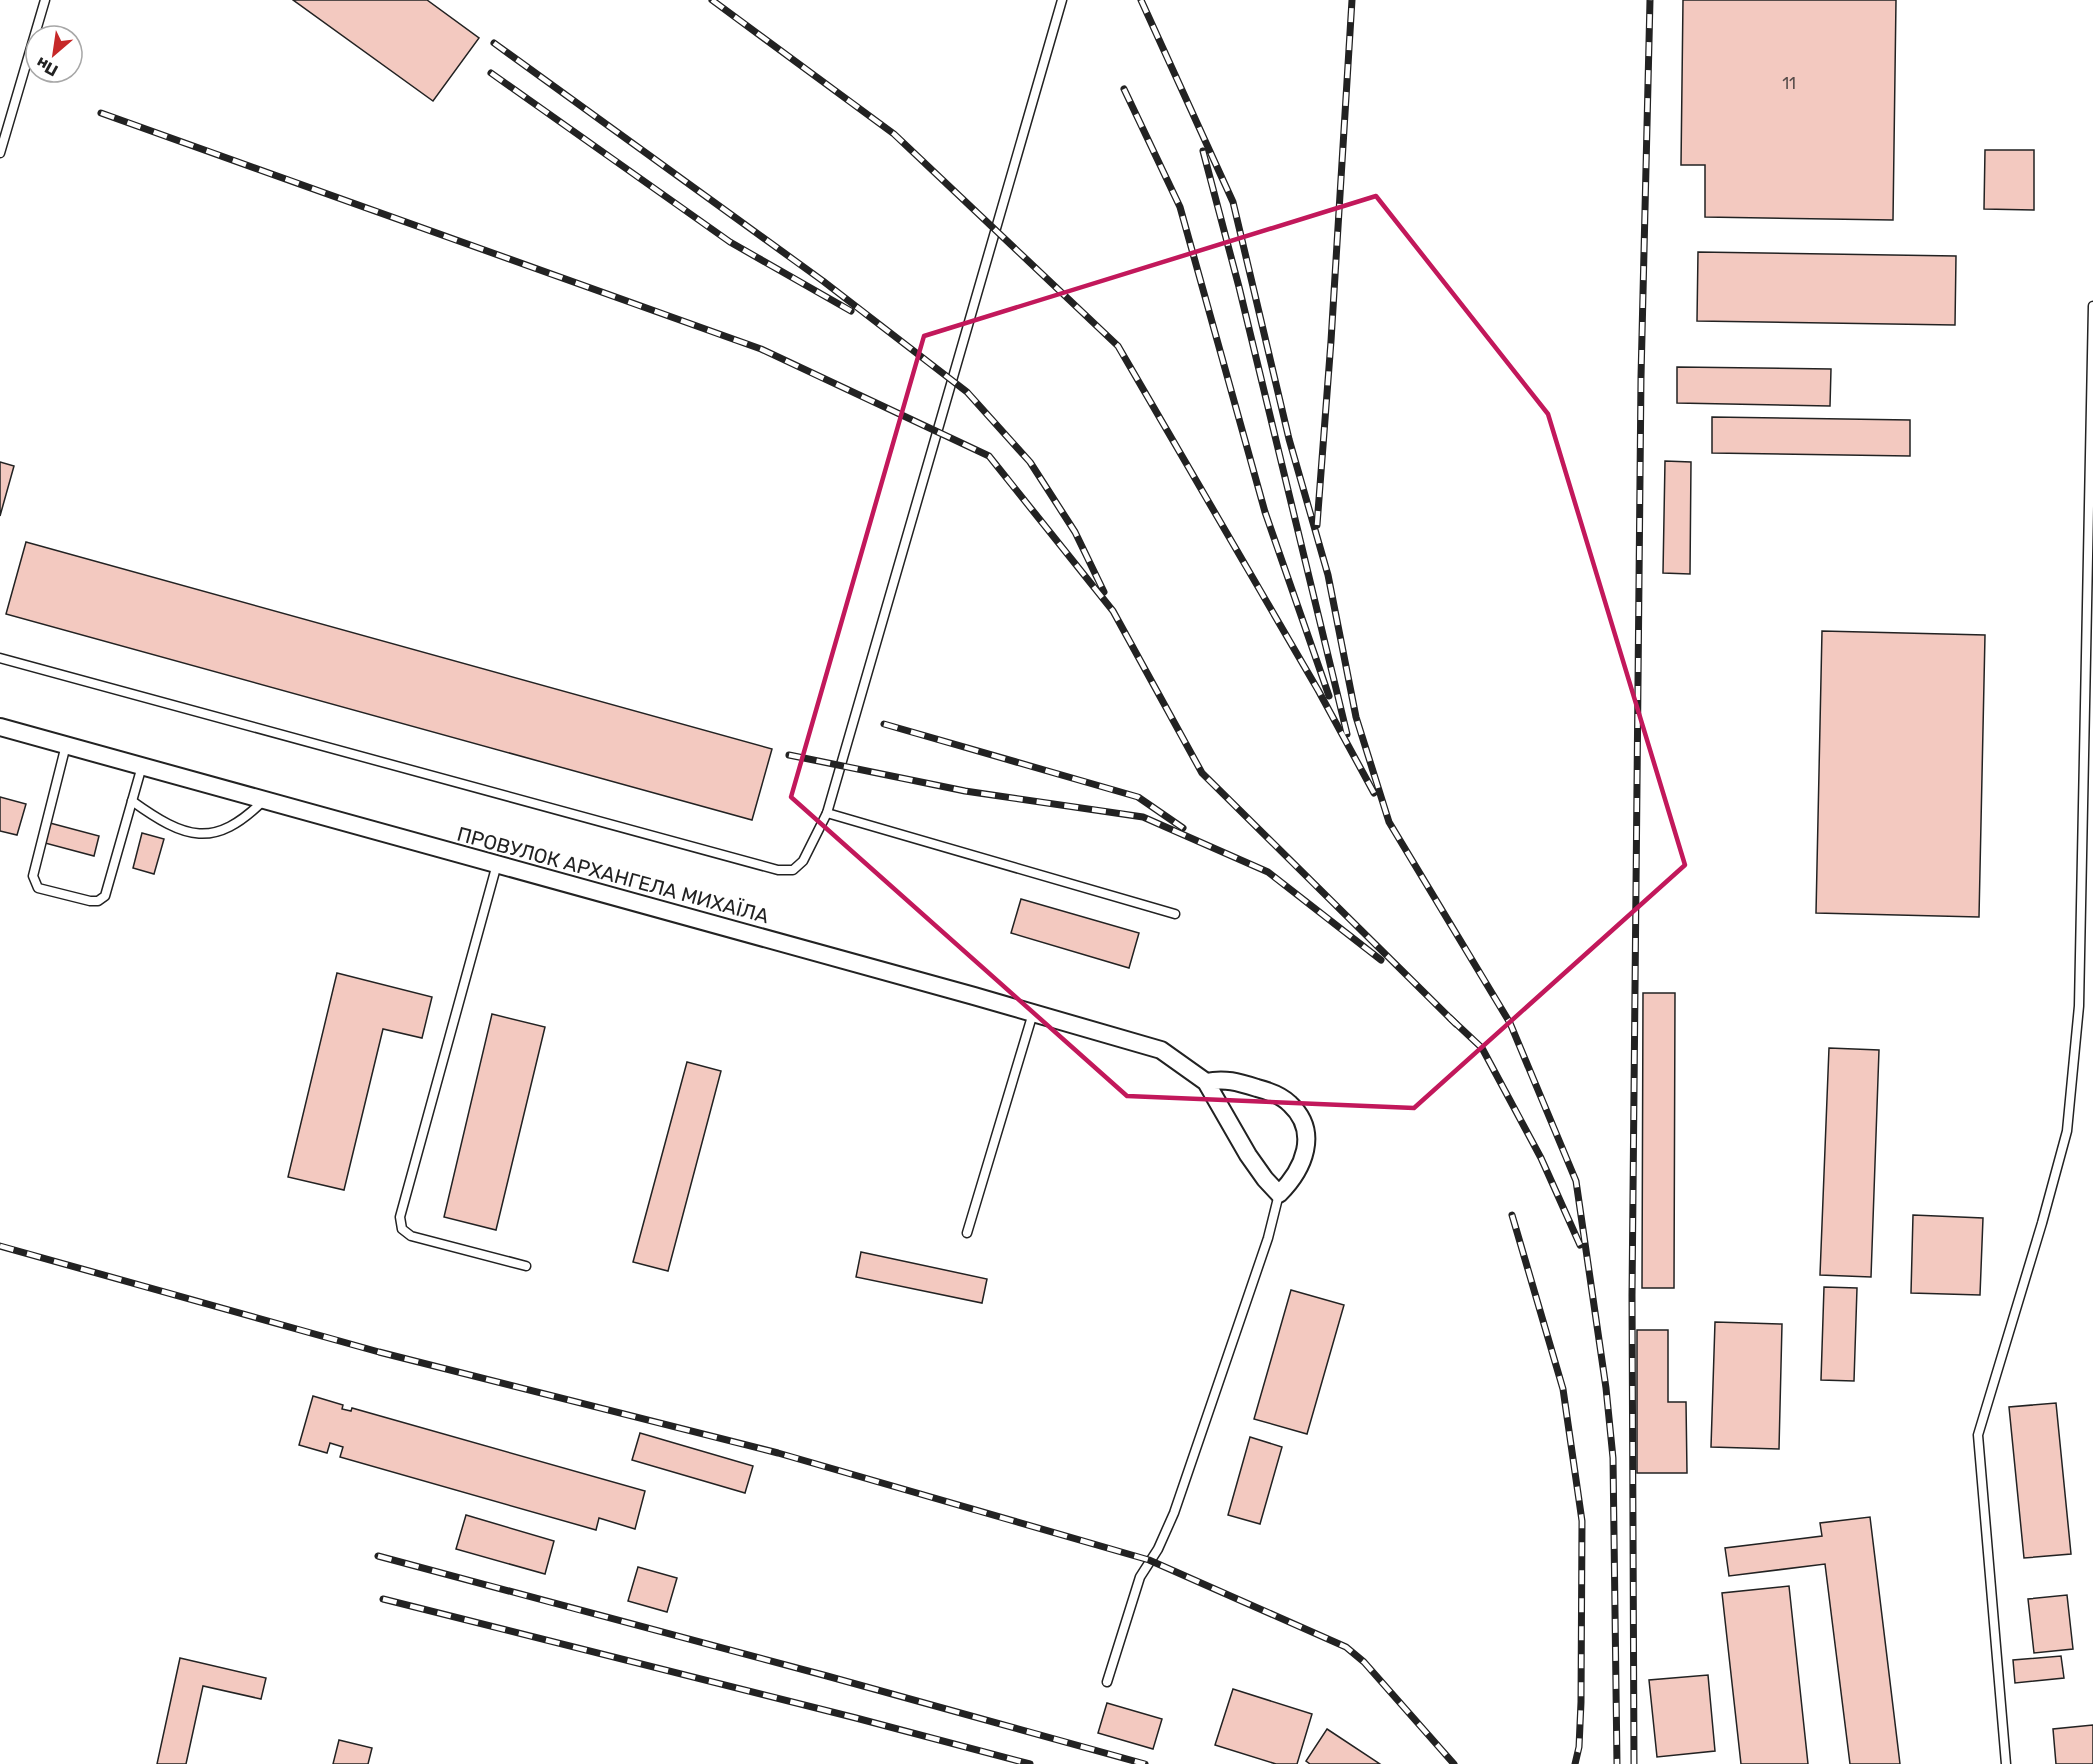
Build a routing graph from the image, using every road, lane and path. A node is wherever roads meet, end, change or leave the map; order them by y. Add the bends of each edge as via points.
1 (45, 0) edge
2 (1062, 0) edge
3 (0, 153) edge
4 (2093, 306) edge
5 (0, 658) edge
6 (0, 727) edge
7 (66, 745) junction
8 (142, 766) junction
9 (264, 800) junction
10 (132, 801) junction
11 (827, 813) junction
12 (497, 864) junction
13 (1175, 914) dead end
14 (1034, 1013) junction
15 (1206, 1082) junction
16 (1278, 1194) junction
17 (966, 1233) dead end
18 (526, 1266) dead end
19 (1107, 1682) dead end
20 (2006, 1764) edge

1 - 3 lane
2 - 11 lane
4 - 20 lane via 2079,1006 2067,1131 1978,1435
5 - 11 lane via 778,870 793,870 803,861
6 - 7 street, ПРОВУЛОК АРХАНГЕЛА МИХАЇЛА
7 - 8 street, ПРОВУЛОК АРХАНГЕЛА МИХАЇЛА
7 - 10 lane via 33,876 38,888 90,901 105,896
8 - 9 street, ПРОВУЛОК АРХАНГЕЛА МИХАЇЛА
8 - 10 lane
9 - 10 lane via 245,819 224,831 204,834 184,832
9 - 12 street, ПРОВУЛОК АРХАНГЕЛА МИХАЇЛА
11 - 13 lane
12 - 14 street, ПРОВУЛОК АРХАНГЕЛА МИХАЇЛА
12 - 18 lane via 400,1217 402,1229 411,1236
14 - 15 street, ПРОВУЛОК АРХАНГЕЛА МИХАЇЛА via 1161,1050
14 - 17 lane
15 - 16 street, ПРОВУЛОК АРХАНГЕЛА МИХАЇЛА via 1248,1155
15 - 16 street via 1230,1080 1276,1094 1291,1104 1304,1121 1308,1142 1302,1160 1289,1184
16 - 19 lane via 1268,1238 1174,1513 1140,1577

